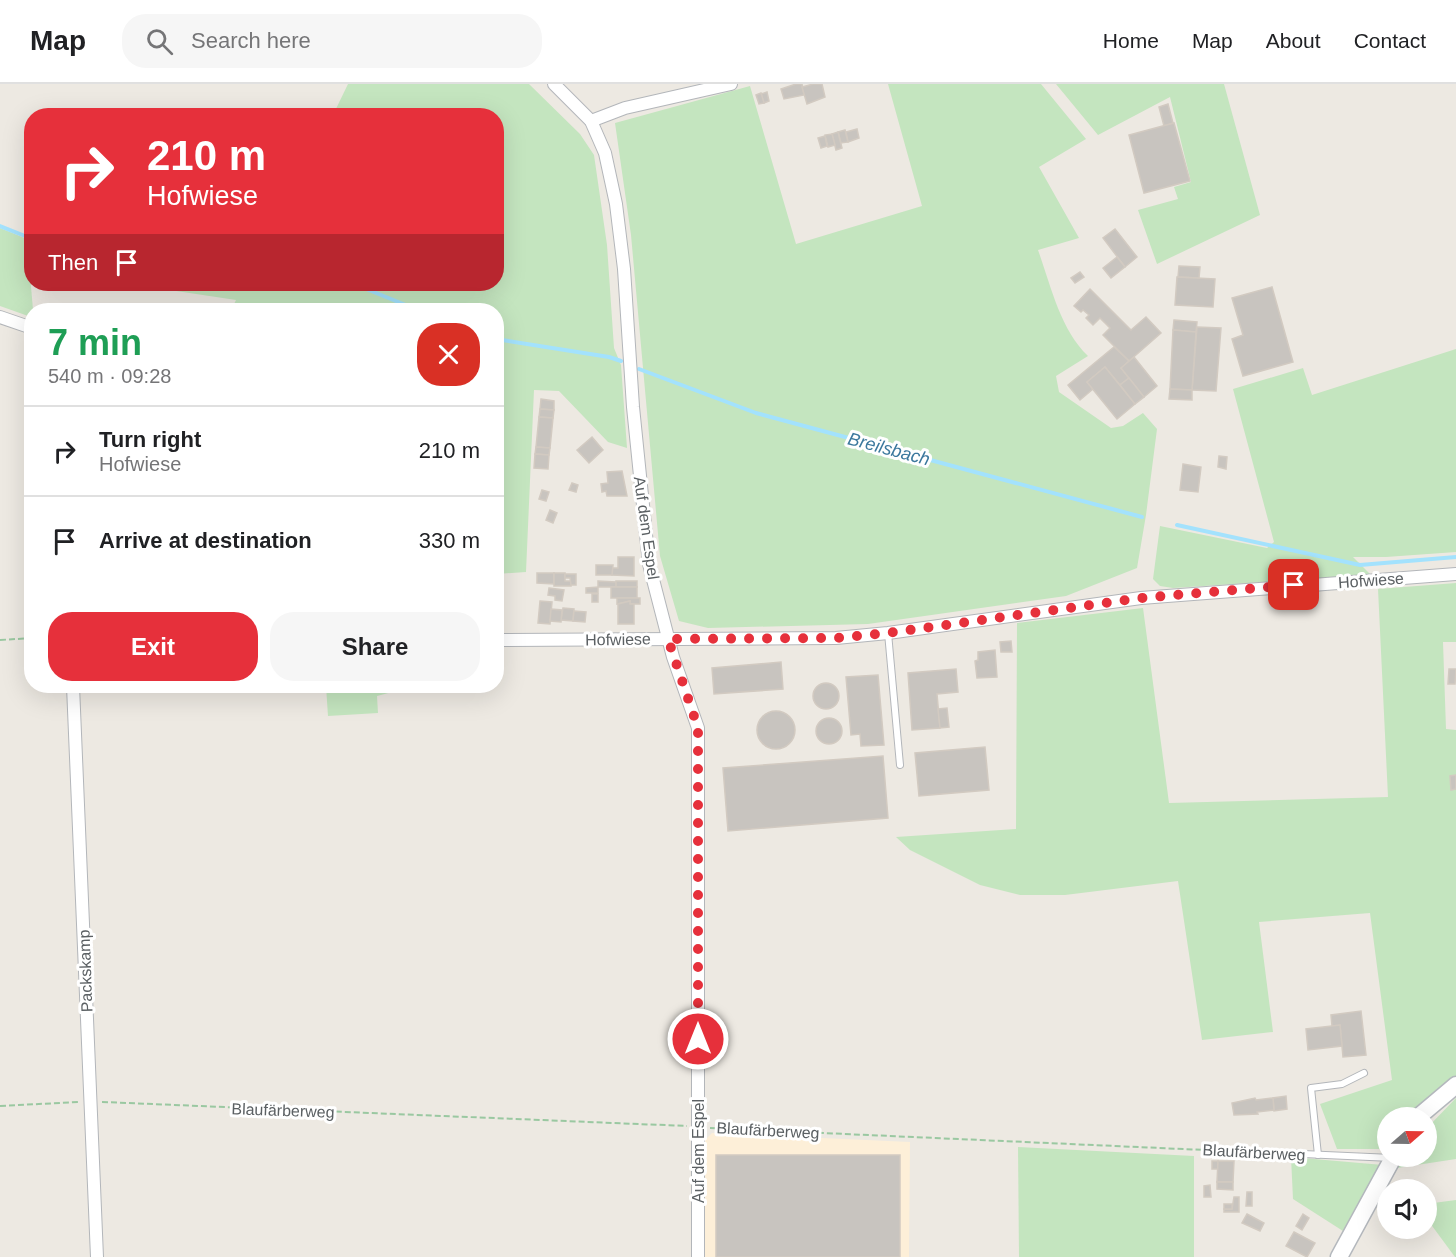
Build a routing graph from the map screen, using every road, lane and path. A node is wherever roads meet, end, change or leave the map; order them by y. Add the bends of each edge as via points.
1 (554, 84) edge
2 (732, 84) edge
3 (591, 122) junction
4 (0, 317) edge
5 (24, 325) edge
6 (1456, 574) edge
7 (888, 633) junction
8 (24, 638) edge
9 (668, 639) junction
10 (0, 640) edge
11 (504, 640) edge
12 (73, 693) edge
13 (900, 765) dead end
14 (1364, 1072) dead end
15 (1456, 1085) edge
16 (90, 1102) junction
17 (0, 1106) edge
18 (1430, 1107) edge
19 (698, 1127) junction
20 (1215, 1150) joint
21 (1318, 1155) junction
22 (1377, 1157) edge
23 (1388, 1167) edge
24 (97, 1257) edge
25 (698, 1257) edge
26 (1339, 1257) edge

1 - 3 street, Auf dem Espel
2 - 3 street via 625,108
3 - 9 street, Auf dem Espel via 605,153 616,204 649,564
4 - 5 street
6 - 7 street, Hofwiese via 1141,598
7 - 9 street, Hofwiese via 825,638
7 - 13 lane
8 - 10 path
9 - 11 street, Hofwiese
9 - 19 street, Auf dem Espel via 698,728
12 - 16 street, Packskamp
14 - 21 lane via 1342,1084 1311,1088
15 - 18 street
16 - 17 path, Blaufärberweg
16 - 19 path, Blaufärberweg
16 - 24 street, Packskamp
19 - 20 path, Blaufärberweg
19 - 25 street, Auf dem Espel
20 - 21 lane, Blaufärberweg
21 - 22 lane, Blaufärberweg
23 - 26 street

